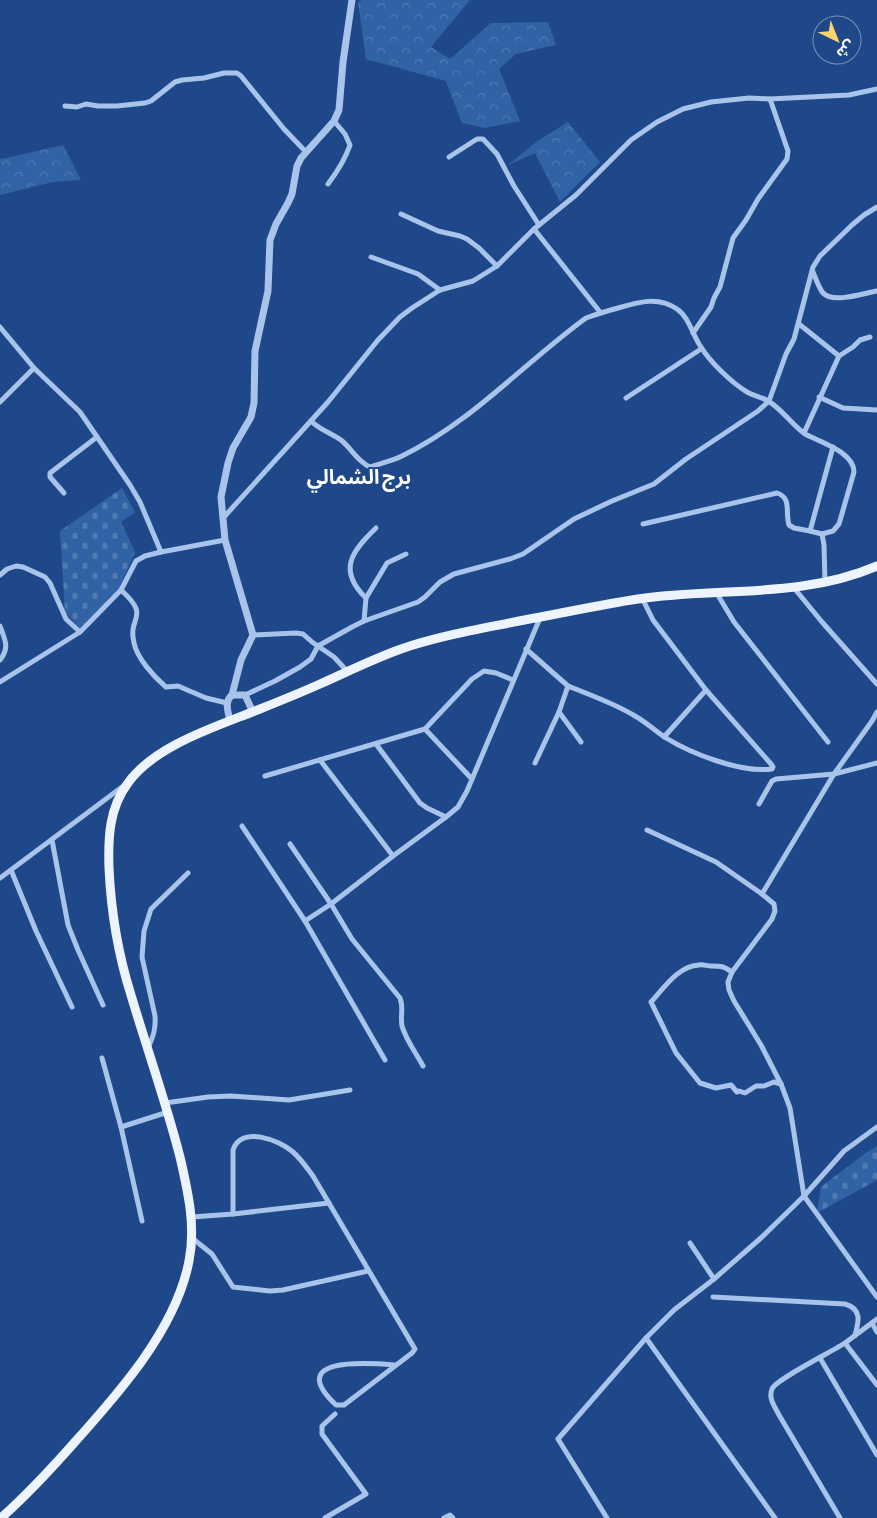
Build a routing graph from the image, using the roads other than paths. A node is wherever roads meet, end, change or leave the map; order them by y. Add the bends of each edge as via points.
1 (352, 0) edge
2 (877, 89) edge
3 (770, 99) junction
4 (65, 106) dead end
5 (334, 121) junction
6 (306, 152) junction
7 (449, 157) dead end
8 (328, 184) dead end
9 (877, 207) edge
10 (401, 214) dead end
11 (536, 227) junction
12 (371, 257) dead end
13 (496, 266) junction
14 (812, 272) junction
15 (440, 290) junction
16 (877, 291) edge
17 (600, 312) junction
18 (799, 324) junction
19 (0, 327) edge
20 (693, 333) junction
21 (870, 337) dead end
22 (701, 349) junction
23 (839, 356) junction
24 (34, 368) junction
25 (819, 396) junction
26 (626, 398) dead end
27 (768, 401) junction
28 (0, 402) edge
29 (877, 410) edge
30 (311, 421) junction
31 (804, 433) junction
32 (97, 437) junction
33 (833, 447) junction
34 (64, 493) dead end
35 (224, 517) junction
36 (643, 524) dead end
37 (376, 528) dead end
38 (810, 531) junction
39 (822, 534) junction
40 (225, 540) junction
41 (161, 552) junction
42 (406, 554) dead end
43 (877, 566) edge
44 (0, 575) edge
45 (825, 583) junction
46 (794, 588) junction
47 (121, 590) junction
48 (716, 592) junction
49 (366, 598) junction
50 (642, 598) junction
51 (540, 617) junction
52 (364, 621) junction
53 (0, 626) edge
54 (80, 632) junction
55 (253, 635) junction
56 (318, 646) junction
57 (526, 649) junction
58 (0, 660) edge
59 (347, 671) junction
60 (513, 680) junction
61 (0, 682) edge
62 (877, 684) edge
63 (568, 686) junction
64 (706, 690) junction
65 (232, 695) junction
66 (245, 695) junction
67 (227, 703) junction
68 (253, 712) junction
69 (559, 712) junction
70 (877, 712) edge
71 (230, 720) junction
72 (875, 720) edge
73 (425, 730) junction
74 (664, 737) junction
75 (581, 742) dead end
76 (828, 742) dead end
77 (376, 744) junction
78 (320, 760) junction
79 (535, 762) dead end
80 (877, 763) edge
81 (834, 774) junction
82 (265, 776) dead end
83 (472, 779) junction
84 (126, 785) junction
85 (759, 804) dead end
86 (446, 817) junction
87 (242, 826) dead end
88 (648, 830) dead end
89 (52, 840) junction
90 (290, 844) dead end
91 (393, 856) junction
92 (11, 870) junction
93 (188, 873) dead end
94 (0, 878) edge
95 (762, 894) junction
96 (331, 904) junction
97 (305, 921) junction
98 (732, 972) junction
99 (103, 1005) dead end
100 (72, 1007) dead end
101 (148, 1049) junction
102 (102, 1058) dead end
103 (385, 1060) dead end
104 (424, 1066) dead end
105 (781, 1084) junction
106 (350, 1090) dead end
107 (165, 1103) junction
108 (168, 1112) junction
109 (121, 1127) junction
110 (877, 1127) edge
111 (804, 1196) junction
112 (329, 1203) junction
113 (233, 1214) junction
114 (192, 1218) junction
115 (142, 1221) dead end
116 (192, 1238) junction
117 (690, 1243) dead end
118 (368, 1270) junction
119 (714, 1279) junction
120 (713, 1297) dead end
121 (877, 1297) edge
122 (875, 1321) edge
123 (877, 1332) edge
124 (855, 1335) junction
125 (646, 1338) junction
126 (845, 1344) junction
127 (820, 1358) junction
128 (396, 1365) junction
129 (877, 1385) edge
130 (335, 1414) dead end
131 (877, 1455) edge
132 (1, 1518) edge
133 (325, 1518) edge
134 (444, 1518) edge
135 (453, 1518) edge
136 (607, 1518) edge
137 (775, 1518) edge
138 (840, 1518) edge

1 - 5 street via 341,103
2 - 3 street via 849,95
3 - 11 street via 749,98 704,104 683,109 657,122 631,140 576,195
3 - 20 street via 788,151 787,159 733,238 720,287
4 - 6 street via 145,103 175,82 231,72 241,76
5 - 6 street
5 - 8 street via 350,145
6 - 35 street via 297,166 288,204 270,240 268,291 255,351 252,417 233,448 228,463 221,497
7 - 11 street via 477,139 483,139 497,154
9 - 14 street via 858,220 820,256
10 - 13 street via 438,231 467,239
11 - 13 street
11 - 17 street
12 - 15 street via 418,274
13 - 15 street via 473,281
14 - 16 street via 824,294 830,297
14 - 18 street
15 - 30 street via 400,317
17 - 20 street via 647,300 658,302 678,309
17 - 30 street via 574,327 453,425 391,461 370,467 340,440
18 - 23 street
18 - 27 street
19 - 24 street
20 - 22 street
21 - 23 street via 860,340
22 - 26 street
22 - 27 street via 737,385
23 - 25 street
24 - 28 street
24 - 32 street via 80,412
25 - 29 street via 843,408
25 - 31 street
27 - 31 street
27 - 52 street via 654,484 574,519 523,554 454,574 418,602
30 - 35 street
31 - 33 street
32 - 34 street via 50,473
32 - 41 street via 140,502
33 - 38 street
33 - 39 street via 851,462 854,472 839,524 833,531
35 - 40 street
36 - 38 street via 777,493 782,494 788,503 789,524
37 - 49 street via 351,560 351,577
38 - 39 street
39 - 45 street
40 - 41 street
40 - 55 street
41 - 47 street via 136,561
42 - 49 street via 387,564
43 - 45 main road
44 - 54 street via 16,566 45,577 66,619
45 - 46 main road
46 - 48 main road
46 - 62 street
47 - 54 street
47 - 67 street via 136,606 133,642 156,678 166,687 178,686
48 - 50 main road
48 - 76 street via 734,622
49 - 52 street
50 - 51 main road
50 - 64 street via 654,620
51 - 57 street
51 - 59 main road via 426,641
52 - 56 street
53 - 58 street via 6,647
54 - 61 street
55 - 56 street via 304,634
55 - 65 street via 241,660
56 - 59 street
56 - 66 street via 311,659 300,667
57 - 60 street
57 - 63 street
59 - 68 main road
60 - 73 street via 496,672 484,671 472,679
60 - 83 street
63 - 69 street
63 - 74 street via 635,716
64 - 74 street
64 - 74 street via 772,769 760,770 726,763 692,752
65 - 66 street
65 - 67 street
66 - 68 street
67 - 71 street
68 - 71 main road
69 - 75 street
69 - 79 street
70 - 72 street
71 - 84 main road via 188,738 147,763
72 - 81 street
73 - 77 street
73 - 83 street
77 - 78 street
77 - 86 street via 420,803
78 - 82 street
78 - 91 street
80 - 81 street
81 - 85 street via 776,779
81 - 95 street
83 - 86 street via 463,800
84 - 89 street
84 - 101 main road via 116,802 110,824 110,896 122,963
86 - 91 street
87 - 97 street
88 - 95 street via 716,862
89 - 92 street
89 - 99 street via 68,925
90 - 96 street
91 - 96 street
92 - 94 street
92 - 100 street
93 - 101 street via 151,909 144,931 142,957 156,1026
95 - 98 street via 774,904 772,919
96 - 97 street
96 - 104 street via 363,954 400,998 403,1027
97 - 103 street
98 - 105 street via 728,982 732,996
98 - 105 street via 721,965 692,966 679,973 651,1002 676,1053 700,1083 716,1088 731,1085 737,1092 745,1093 756,1086 774,1082
101 - 107 main road
102 - 109 street
105 - 111 street via 790,1108
106 - 107 street via 289,1100 231,1096
107 - 108 main road
108 - 109 street
108 - 114 main road
109 - 115 street
110 - 111 street via 844,1151
111 - 119 street
111 - 121 street
112 - 113 street
112 - 113 street via 293,1152 270,1140 244,1137 237,1141 233,1150
112 - 118 street
113 - 114 street
114 - 116 main road
116 - 118 street via 212,1254 233,1287 283,1290
116 - 132 main road via 187,1272 177,1300 140,1363 94,1422
117 - 119 street
118 - 128 street via 415,1347
119 - 125 street via 674,1310
120 - 124 street via 845,1304 857,1313 859,1321
122 - 123 street
122 - 124 street
124 - 126 street
125 - 136 street via 558,1439
125 - 137 street
126 - 127 street
126 - 129 street
127 - 131 street
127 - 138 street via 772,1387 771,1400
128 - 128 street via 336,1366 323,1370 319,1381 333,1402 340,1406
130 - 133 street via 322,1426 322,1434 366,1494
134 - 135 street via 450,1515

